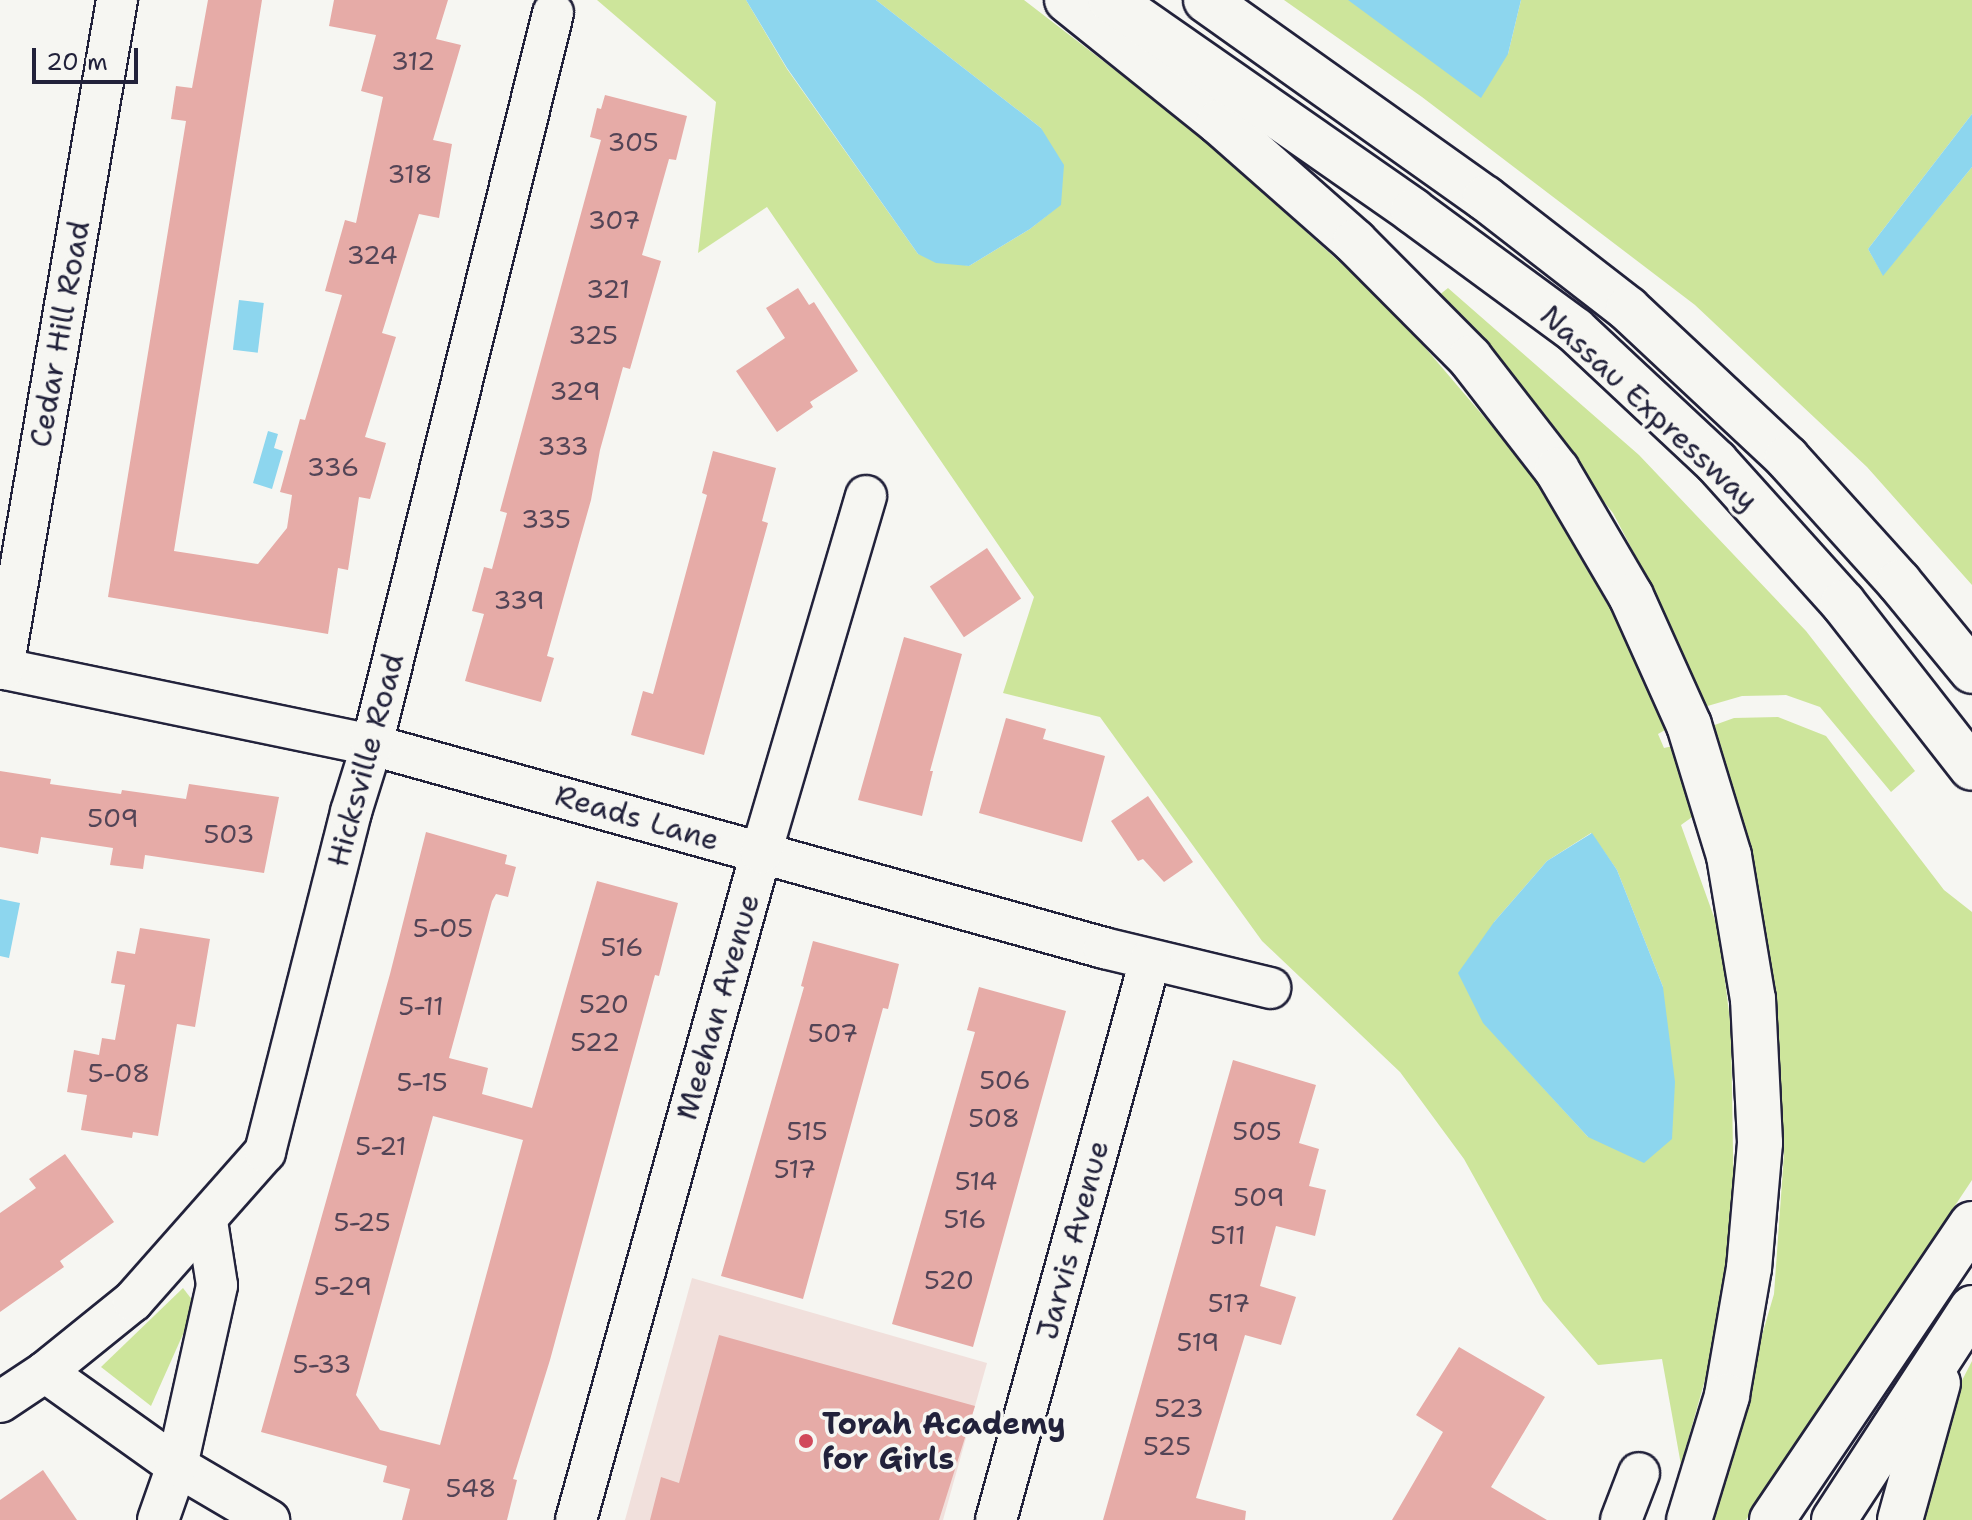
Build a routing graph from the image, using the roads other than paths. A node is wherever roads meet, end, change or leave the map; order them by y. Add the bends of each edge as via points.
1 (117, 0) edge
2 (1067, 0) edge
3 (1111, 0) edge
4 (1206, 0) edge
5 (553, 13) dead end
6 (1787, 458) junction
7 (866, 496) dead end
8 (1972, 642) edge
9 (2, 668) edge
10 (1972, 671) edge
11 (372, 745) junction
12 (1972, 768) edge
13 (761, 853) junction
14 (1150, 960) junction
15 (1270, 988) dead end
16 (207, 1221) junction
17 (1972, 1224) edge
18 (1972, 1308) edge
19 (1948, 1344) junction
20 (45, 1372) junction
21 (0, 1402) edge
22 (177, 1466) junction
23 (1639, 1473) dead end
24 (158, 1520) edge
25 (269, 1520) edge
26 (576, 1520) edge
27 (996, 1520) edge
28 (1621, 1520) edge
29 (1689, 1520) edge
30 (1772, 1520) edge
31 (1834, 1520) edge
32 (1900, 1520) edge

1 - 9 street, Cedar Hill Road
2 - 29 highway via 1219,122 1355,242 1470,358 1565,483 1631,596 1689,725 1729,856 1753,999 1760,1143 1749,1268 1727,1396
3 - 12 highway, Nassau Expressway via 1575,330 1727,474 1843,603
4 - 6 highway, Nassau Expressway via 1485,198 1628,309
5 - 11 street, Hicksville Road
6 - 8 highway
6 - 10 highway, Nassau Expressway
7 - 13 street, Meehan Avenue
9 - 11 street, Reads Lane
11 - 13 street, Reads Lane
11 - 16 street, Hicksville Road via 265,1152
13 - 14 street, Reads Lane
13 - 26 street, Meehan Avenue
14 - 15 street, Reads Lane
14 - 27 street, Jarvis Avenue
16 - 20 street, Hicksville Road via 133,1301
16 - 22 street via 217,1285
17 - 30 highway
18 - 19 highway
19 - 31 highway
19 - 32 highway
20 - 21 street, Hicksville Road
20 - 22 street
22 - 24 street
22 - 25 street
23 - 28 street

